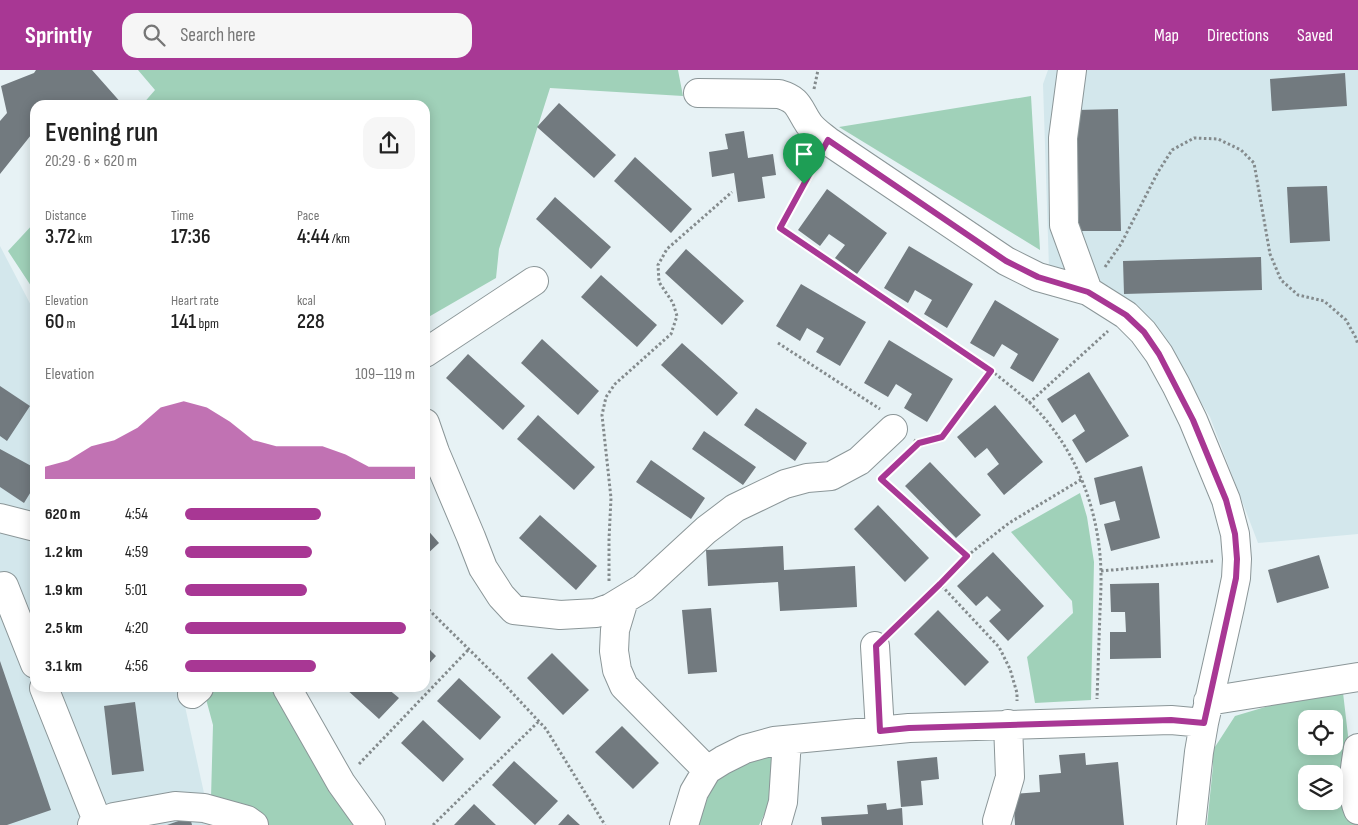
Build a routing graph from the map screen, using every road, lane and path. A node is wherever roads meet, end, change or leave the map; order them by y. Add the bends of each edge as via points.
1 (1072, 70) edge
2 (698, 93) dead end
3 (828, 140) junction
4 (732, 192) dead end
5 (534, 282) dead end
6 (1088, 292) junction
7 (1126, 315) junction
8 (778, 343) dead end
9 (1358, 345) edge
10 (430, 350) edge
11 (991, 371) junction
12 (1029, 403) junction
13 (893, 429) junction
14 (919, 443) junction
15 (430, 456) edge
16 (1082, 479) junction
17 (0, 518) edge
18 (30, 526) edge
19 (967, 556) junction
20 (1237, 559) junction
21 (1101, 571) junction
22 (940, 584) junction
23 (4, 586) dead end
24 (617, 604) junction
25 (430, 611) edge
26 (876, 646) joint
27 (469, 649) junction
28 (30, 651) edge
29 (1358, 677) edge
30 (430, 690) edge
31 (46, 692) edge
32 (289, 692) edge
33 (428, 692) edge
34 (1206, 712) junction
35 (538, 720) junction
36 (1097, 722) junction
37 (1013, 724) junction
38 (880, 731) junction
39 (787, 740) junction
40 (1358, 748) edge
41 (707, 770) junction
42 (341, 783) junction
43 (1358, 810) edge
44 (997, 821) dead end
45 (95, 824) edge
46 (254, 825) edge
47 (371, 825) edge
48 (433, 825) edge
49 (605, 825) edge
50 (684, 825) edge
51 (776, 825) edge
52 (1191, 825) edge

1 - 6 street via 1063,138 1064,225
2 - 3 street via 778,94 789,97 797,103 810,126
3 - 6 street via 1006,261 1038,277
3 - 11 path via 780,228
4 - 24 path via 667,249 658,265 659,282 673,303 677,316 671,334 615,384 606,397 602,415 611,498 608,538
5 - 10 street
6 - 7 street
6 - 9 path via 1121,244 1172,150 1194,138 1218,139 1241,150 1254,163 1270,254 1281,280 1298,295 1324,301 1346,320
7 - 12 path
7 - 20 street via 1144,332 1159,354 1193,420 1226,500 1235,534
8 - 13 path via 896,420
11 - 12 path
11 - 14 path via 942,437
12 - 16 path via 1056,433
13 - 14 path
13 - 24 street via 859,461 831,476 785,484 735,508 643,588
14 - 19 path via 881,479
15 - 24 street via 472,537 483,568 514,610 560,615 596,613
16 - 19 path via 1009,523
16 - 21 path via 1091,502
17 - 18 street
19 - 22 path
20 - 21 path
20 - 34 street via 1236,578
21 - 36 path
22 - 26 path
22 - 37 path via 999,647 1017,693
23 - 28 street
24 - 41 street via 614,651 624,686
25 - 27 path
26 - 38 street
27 - 30 path
27 - 35 path
29 - 34 street
31 - 45 street
32 - 42 street
33 - 42 path
34 - 36 street via 1171,720
34 - 52 street
35 - 48 path
35 - 49 path
36 - 37 street
37 - 38 street
37 - 44 street via 1010,777
38 - 39 street
39 - 41 street via 745,749
39 - 51 street via 782,802
40 - 43 street via 1354,773
41 - 50 street via 694,792
42 - 47 street
45 - 46 street via 114,817 175,806 204,808

